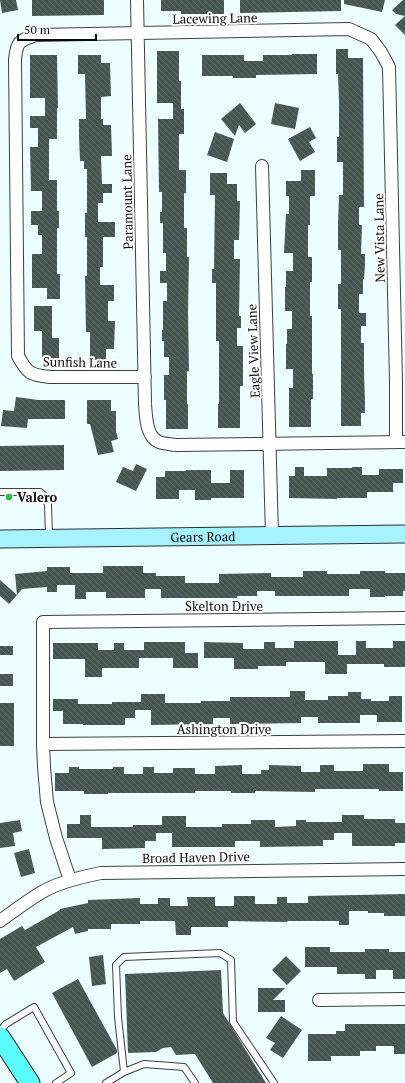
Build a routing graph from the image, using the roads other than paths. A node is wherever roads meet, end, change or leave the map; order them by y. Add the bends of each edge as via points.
1 (137, 0) edge
2 (137, 33) junction
3 (57, 34) joint
4 (371, 39) joint
5 (262, 166) dead end
6 (145, 377) junction
7 (401, 442) edge
8 (270, 444) junction
9 (0, 492) edge
10 (405, 534) edge
11 (272, 536) junction
12 (50, 538) junction
13 (0, 539) edge
14 (405, 618) edge
15 (405, 741) edge
16 (43, 744) junction
17 (405, 869) edge
18 (70, 880) junction
19 (0, 921) edge
20 (405, 999) edge
21 (319, 1000) dead end
22 (0, 1031) edge
23 (0, 1037) edge
24 (124, 1072) junction
25 (30, 1083) edge
26 (56, 1083) edge
27 (106, 1083) edge
28 (195, 1083) edge
29 (274, 1083) edge

1 - 2 street, Paramount Lane
2 - 3 street, Lacewing Lane
2 - 4 street, Lacewing Lane via 349,30
2 - 6 street, Paramount Lane
3 - 6 street, Sunfish Lane via 36,34 21,40 16,48 18,356 25,369 50,378
4 - 7 street, New Vista Lane via 389,66 396,382
5 - 8 street, Eagle View Lane
6 - 8 street, Paramount Lane via 146,418 153,438 160,443
7 - 8 street
8 - 11 street, Eagle View Lane
9 - 12 lane via 40,492 46,497
10 - 11 main road, Gears Road
11 - 12 main road, Gears Road
12 - 13 main road, Gears Road
14 - 16 street, Skelton Drive via 43,622
15 - 16 street, Ashington Drive
16 - 18 street via 47,802
17 - 18 street, Broad Haven Drive via 114,872
18 - 19 street, Broad Haven Drive via 43,892
20 - 21 street
22 - 26 lane via 6,1024 34,1007 71,1073
23 - 25 main road
24 - 27 lane
24 - 28 lane via 144,1064 184,1066
24 - 29 lane via 116,965 124,957 220,952 231,960 233,1022

